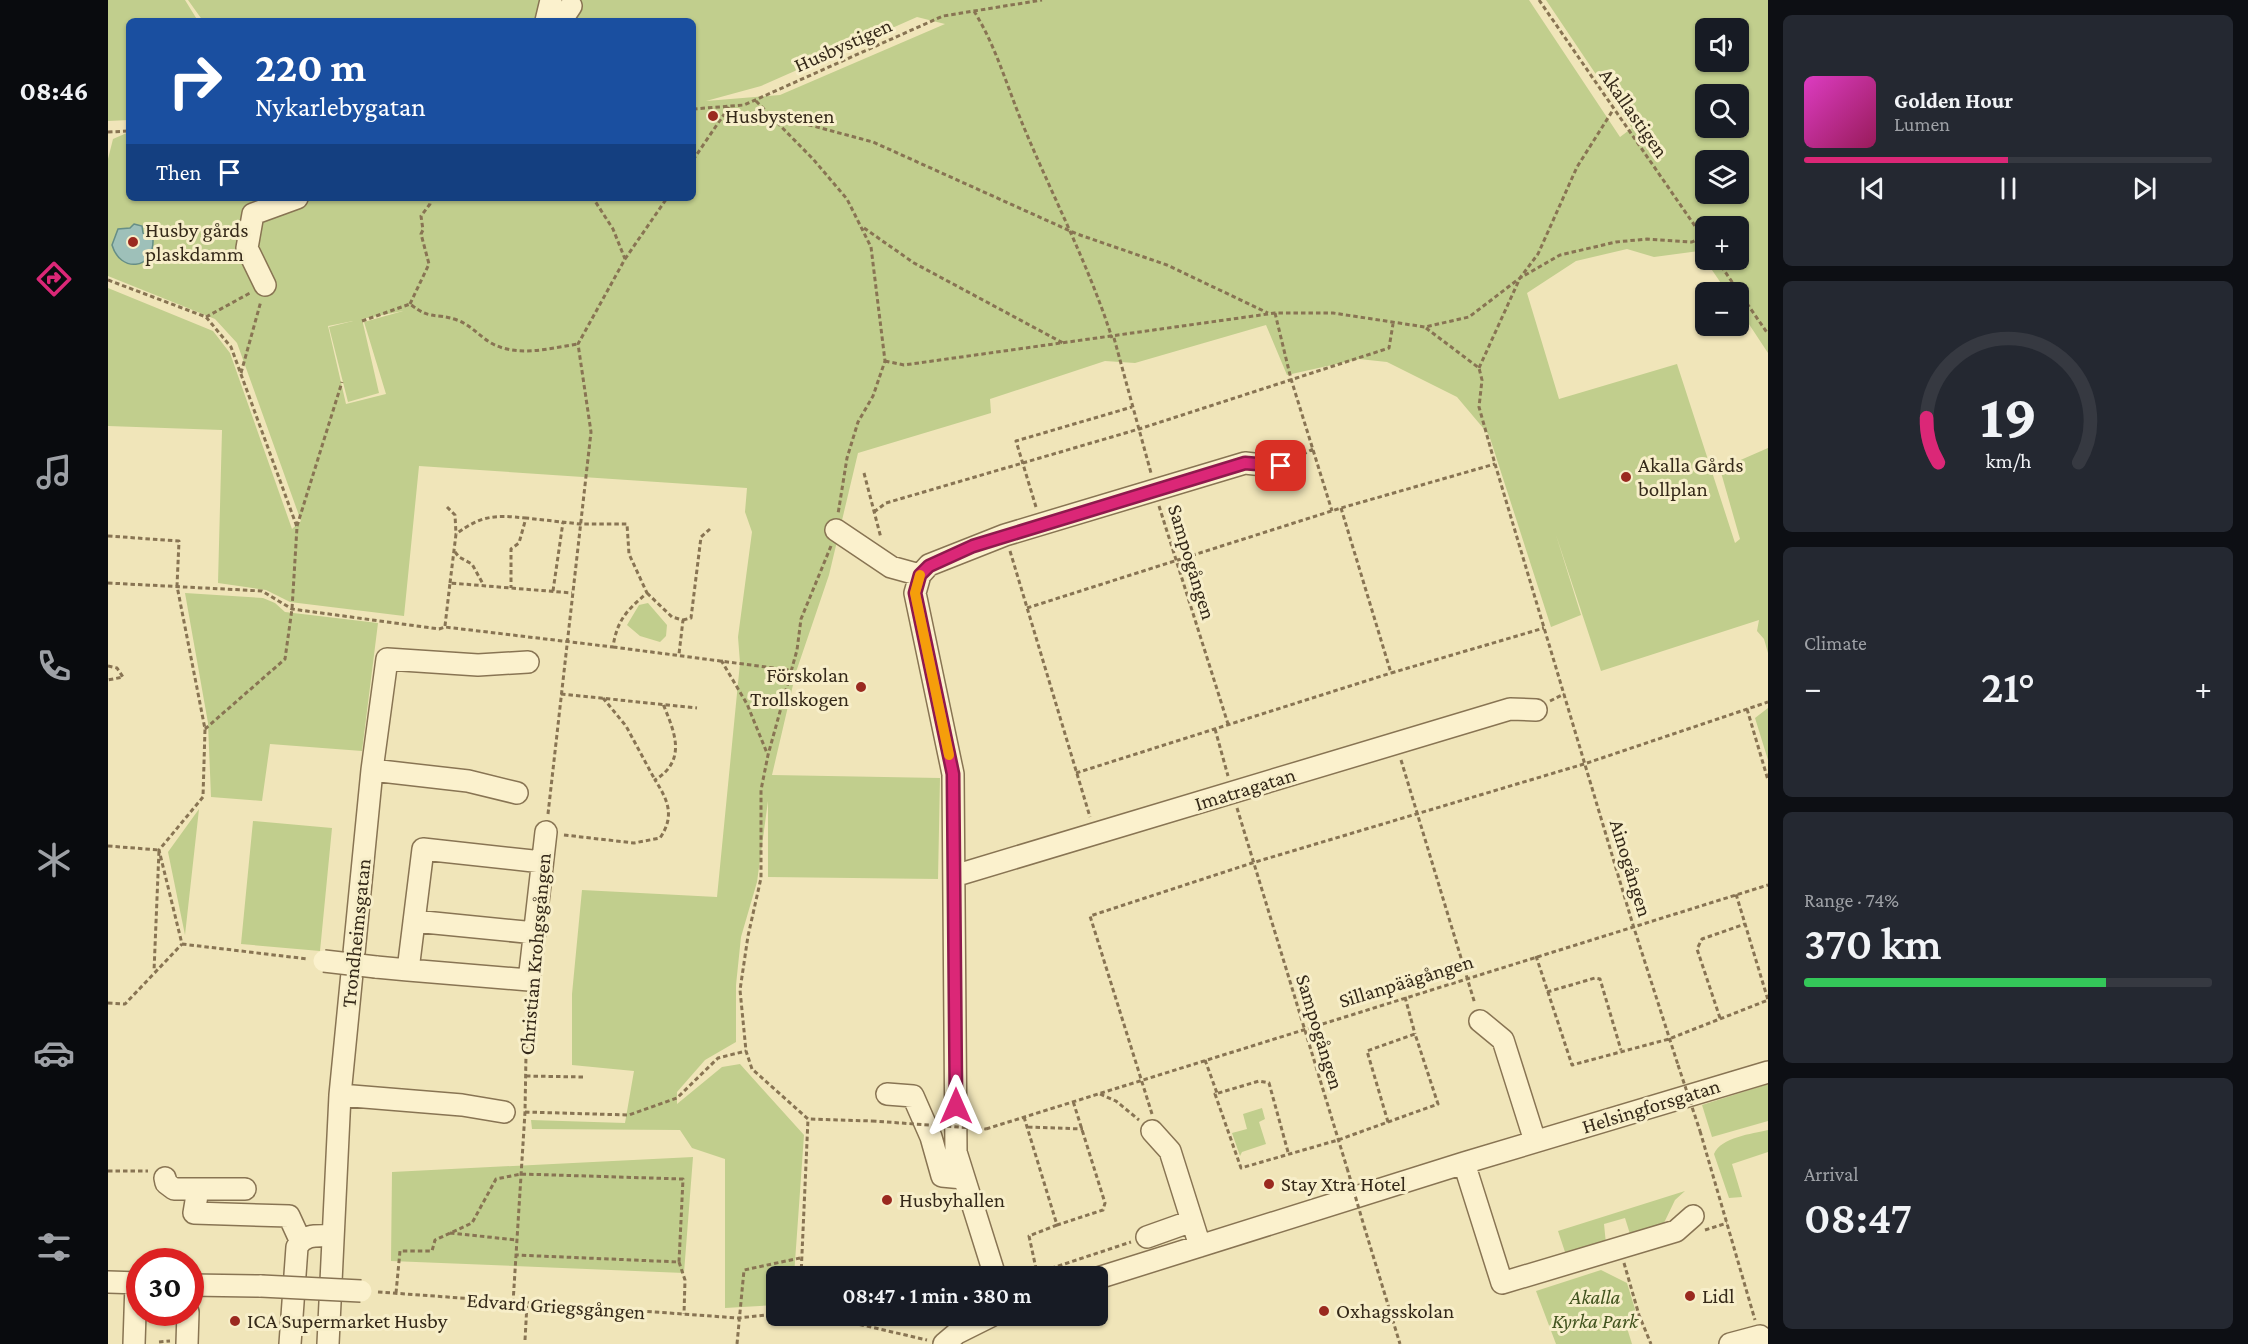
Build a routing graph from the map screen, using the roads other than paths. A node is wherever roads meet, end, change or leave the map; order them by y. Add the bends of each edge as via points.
1 (282, 201) edge
2 (265, 285) road end
3 (1281, 466) dead end
4 (836, 530) road end
5 (920, 575) junction
6 (528, 662) dead end
7 (1536, 710) dead end
8 (372, 770) junction
9 (516, 793) dead end
10 (546, 832) road end
11 (543, 862) junction
12 (954, 876) junction
13 (414, 921) junction
14 (535, 933) junction
15 (324, 961) road end
16 (408, 970) junction
17 (1480, 1021) road end
18 (1768, 1072) edge
19 (887, 1094) dead end
20 (340, 1095) junction
21 (504, 1112) dead end
22 (1144, 1124) road end
23 (1534, 1141) junction
24 (1464, 1163) junction
25 (165, 1178) dead end
26 (963, 1178) junction
27 (198, 1189) junction
28 (245, 1189) dead end
29 (1192, 1221) junction
30 (1695, 1225) road end
31 (333, 1236) junction
32 (1147, 1237) road end
33 (300, 1240) junction
34 (1200, 1246) junction
35 (992, 1266) edge
36 (1108, 1275) edge
37 (108, 1282) edge
38 (126, 1283) edge
39 (204, 1285) edge
40 (361, 1291) road end
41 (135, 1326) edge
42 (188, 1326) edge
43 (971, 1326) edge
44 (1764, 1340) edge
45 (938, 1343) edge
46 (134, 1344) edge
47 (187, 1344) edge
48 (290, 1344) edge
49 (328, 1344) edge
50 (1730, 1344) edge

1 - 2 street via 253,214 247,248
3 - 5 street via 1245,463 1041,524 929,566
4 - 5 street via 891,567
5 - 12 street via 915,593 953,774
6 - 8 street, Trondheimsgatan via 478,666 387,660
7 - 12 street, Imatragatan via 1510,709
8 - 9 street via 468,781
8 - 20 street, Trondheimsgatan
10 - 11 street, Christian Krohgsgången
11 - 13 street via 423,849
11 - 14 street, Christian Krohgsgången
12 - 26 street via 956,1152
13 - 14 street
13 - 16 street
14 - 16 street, Christian Krohgsgången via 529,980
15 - 16 street, bridge
17 - 23 street via 1503,1040
18 - 23 street, Helsingforsgatan
19 - 26 street via 913,1096 942,1176
20 - 21 street
20 - 31 street, Trondheimsgatan
22 - 29 street via 1170,1151
23 - 24 street, Helsingforsgatan
24 - 30 street via 1502,1283
24 - 34 street, Helsingforsgatan
25 - 27 street via 165,1183 174,1189
26 - 35 street
27 - 28 street
27 - 33 street via 194,1213 289,1216
29 - 32 street
29 - 34 street
31 - 33 street via 308,1236
31 - 49 street, Trondheimsgatan
33 - 48 street
34 - 36 street, Helsingforsgatan
37 - 38 street
39 - 40 street, bridge
41 - 46 street
42 - 47 street
43 - 45 street
44 - 50 street

